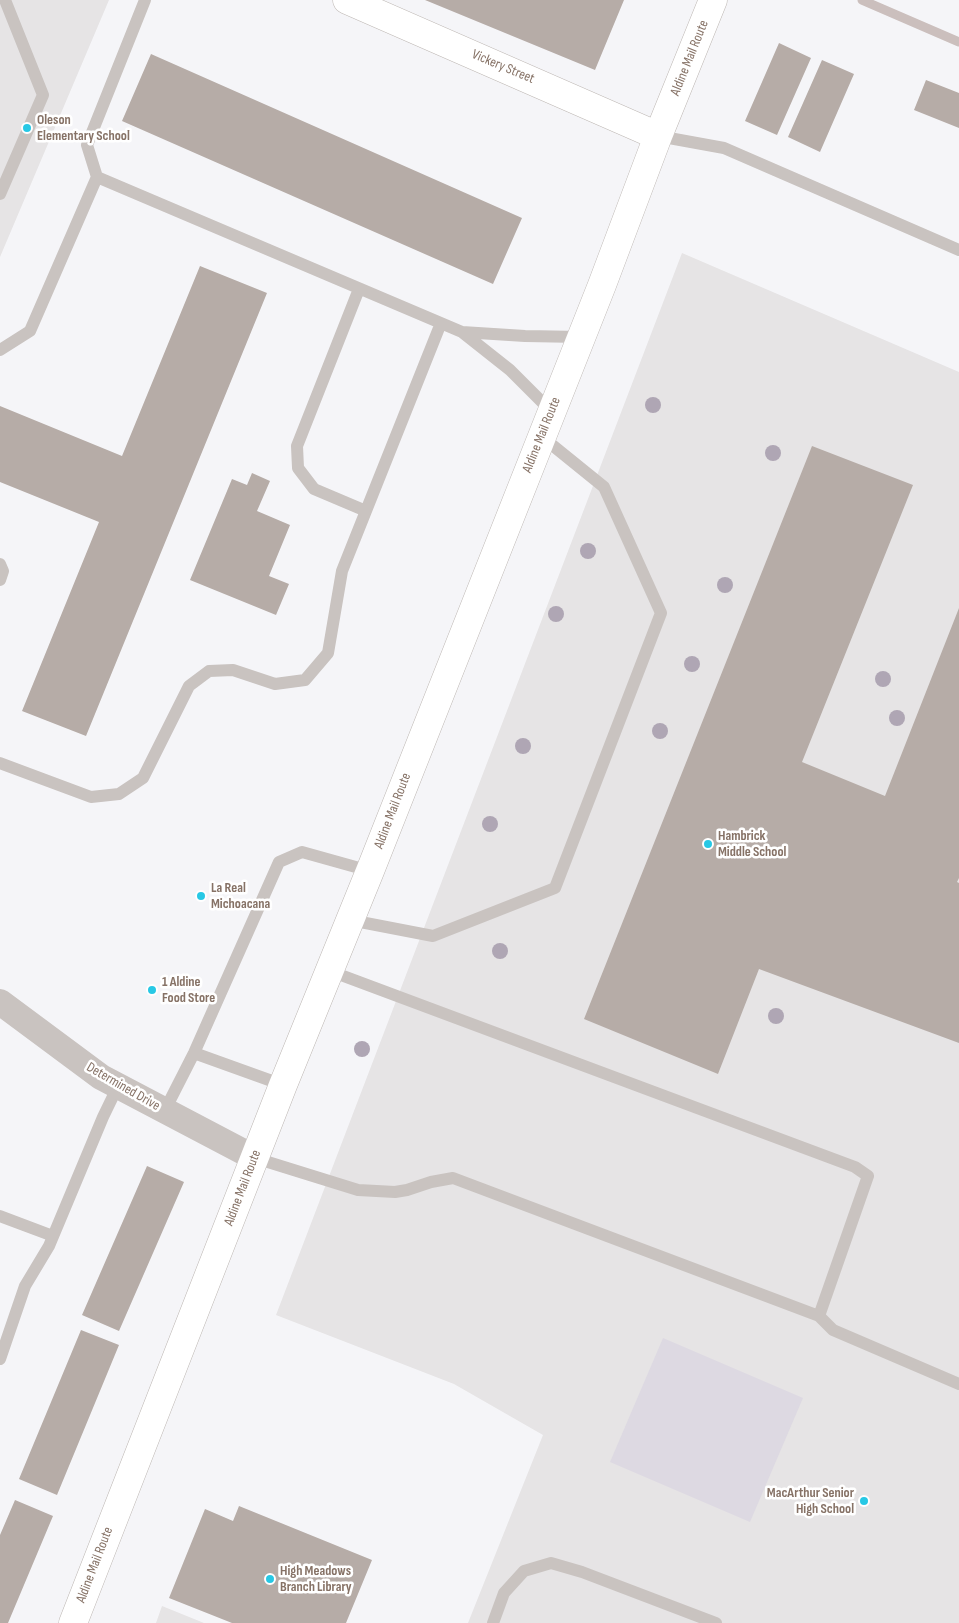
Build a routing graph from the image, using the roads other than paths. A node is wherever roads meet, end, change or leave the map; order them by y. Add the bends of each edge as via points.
1 (5, 0) edge
2 (146, 0) edge
3 (347, 0) edge
4 (714, 0) edge
5 (658, 136) junction
6 (97, 177) junction
7 (0, 194) edge
8 (959, 250) edge
9 (359, 288) junction
10 (441, 323) junction
11 (462, 332) junction
12 (581, 337) junction
13 (0, 350) edge
14 (551, 411) junction
15 (541, 436) junction
16 (366, 511) junction
17 (0, 564) edge
18 (0, 580) edge
19 (0, 763) edge
20 (370, 871) junction
21 (350, 920) junction
22 (330, 971) junction
23 (0, 1002) edge
24 (194, 1054) junction
25 (283, 1085) junction
26 (118, 1086) junction
27 (165, 1110) junction
28 (255, 1158) junction
29 (0, 1216) edge
30 (53, 1236) junction
31 (819, 1316) junction
32 (0, 1359) edge
33 (959, 1384) edge
34 (76, 1622) edge
35 (493, 1623) edge
36 (716, 1623) edge

1 - 7 lane via 43,95
2 - 6 lane via 87,144
3 - 5 main road, Vickery Street
4 - 5 main road, Aldine Mail Route
5 - 8 lane via 724,148
5 - 12 main road, Aldine Mail Route
6 - 9 lane
6 - 13 lane via 30,331
9 - 10 lane
9 - 16 lane via 297,446 298,468 314,489
10 - 11 lane
10 - 16 lane
11 - 12 lane
11 - 14 lane via 510,370
12 - 14 main road, Aldine Mail Route
14 - 15 main road, Aldine Mail Route
15 - 20 main road, Aldine Mail Route
15 - 21 lane via 604,487 661,612 555,888 433,936
16 - 19 lane via 342,571 328,653 305,680 275,684 232,670 209,671 189,686 143,778 119,794 91,797
17 - 18 lane via 3,571
20 - 21 main road, Aldine Mail Route
20 - 24 lane via 302,852 279,862
21 - 22 main road, Aldine Mail Route
22 - 25 main road, Aldine Mail Route
22 - 31 lane via 855,1167 868,1176
23 - 26 street, Determined Drive via 101,1077
24 - 25 lane
24 - 27 lane
25 - 28 main road, Aldine Mail Route
26 - 27 street, Determined Drive
26 - 30 lane
27 - 28 street, Determined Drive
28 - 31 lane via 358,1190 407,1190 453,1178
28 - 34 main road, Aldine Mail Route
29 - 30 lane
30 - 32 lane via 25,1286
31 - 33 lane via 833,1330
35 - 36 lane via 504,1593 524,1571 552,1563

